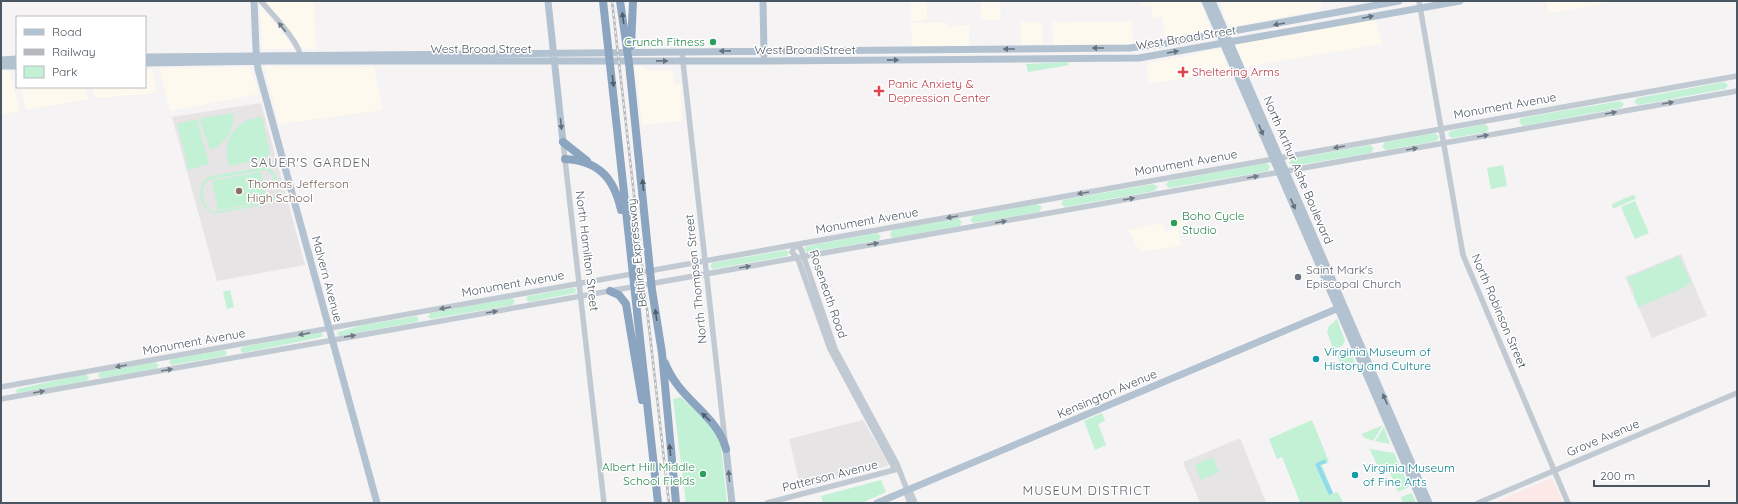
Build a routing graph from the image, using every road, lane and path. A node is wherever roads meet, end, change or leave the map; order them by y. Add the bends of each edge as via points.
1 (254, 1) edge
2 (261, 1) edge
3 (548, 1) edge
4 (603, 1) edge
5 (620, 1) edge
6 (633, 1) edge
7 (764, 1) edge
8 (1206, 1) edge
9 (1212, 1) edge
10 (1399, 1) edge
11 (1460, 1) edge
12 (1419, 4) edge
13 (1223, 34) junction
14 (1226, 42) junction
15 (764, 52) junction
16 (682, 53) junction
17 (146, 57) edge
18 (554, 57) junction
19 (598, 57) junction
20 (256, 58) junction
21 (301, 58) junction
22 (16, 59) edge
23 (1, 60) edge
24 (682, 61) junction
25 (764, 61) junction
26 (146, 63) edge
27 (629, 63) junction
28 (1, 66) edge
29 (16, 66) edge
30 (1737, 76) edge
31 (1737, 91) edge
32 (1442, 128) junction
33 (563, 142) junction
34 (1444, 143) junction
35 (1281, 157) junction
36 (565, 159) junction
37 (1273, 159) junction
38 (595, 167) junction
39 (1287, 171) junction
40 (1279, 172) junction
41 (627, 228) junction
42 (795, 245) junction
43 (800, 257) junction
44 (705, 262) junction
45 (707, 274) junction
46 (580, 283) junction
47 (610, 291) junction
48 (582, 296) junction
49 (1341, 307) junction
50 (329, 329) junction
51 (331, 339) junction
52 (662, 353) junction
53 (1, 387) edge
54 (1737, 394) edge
55 (1, 399) edge
56 (651, 432) junction
57 (726, 449) junction
58 (898, 469) junction
59 (1554, 470) junction
60 (907, 490) junction
61 (377, 503) edge
62 (604, 503) edge
63 (658, 503) edge
64 (676, 503) edge
65 (732, 503) edge
66 (767, 503) edge
67 (877, 503) edge
68 (910, 503) edge
69 (915, 503) edge
70 (1422, 503) edge
71 (1429, 503) edge
72 (1478, 503) edge
73 (1568, 503) edge

1 - 20 main road, Malvern Avenue
21 -> 2 street via 284,28
3 - 18 main road, North Hamilton Street
4 -> 41 highway, Beltline Expressway
27 -> 5 highway, Beltline Expressway
6 - 27 highway
7 - 15 main road
8 - 13 main road, North Arthur Ashe Boulevard
9 - 13 main road, North Arthur Ashe Boulevard
10 -> 13 main road, West Broad Street
11 - 12 main road, West Broad Street
14 -> 12 main road, West Broad Street
12 - 32 street, North Robinson Street
13 - 14 main road, North Arthur Ashe Boulevard
13 -> 15 main road, West Broad Street via 1130,48
25 -> 14 main road, West Broad Street via 1136,58
14 - 35 main road, North Arthur Ashe Boulevard
14 -> 37 main road, North Arthur Ashe Boulevard
15 -> 16 main road, West Broad Street
15 - 25 main road
16 - 19 main road, West Broad Street via 637,53
16 - 24 street, North Thompson Street
17 - 20 main road, West Broad Street
18 - 19 main road, West Broad Street
18 - 21 main road, West Broad Street
18 -> 33 main road, North Hamilton Street
19 -> 24 main road, West Broad Street
20 - 21 main road, West Broad Street
20 - 26 main road, West Broad Street
20 - 50 main road, Malvern Avenue
22 - 23 main road
24 - 25 main road, West Broad Street
24 - 44 street, North Thompson Street
52 -> 27 highway, Beltline Expressway via 652,290
28 - 29 main road
30 - 32 street, Monument Avenue
34 -> 31 street, Monument Avenue
32 - 34 street, North Robinson Street
32 -> 35 street, Monument Avenue
33 - 36 street, North Hamilton Street
33 - 38 highway
39 -> 34 street, Monument Avenue
34 - 59 street, North Robinson Street via 1463,255
35 - 37 street, Monument Avenue
35 - 39 main road, North Arthur Ashe Boulevard
36 - 38 highway
36 - 46 street, North Hamilton Street
37 - 40 main road, North Arthur Ashe Boulevard
37 -> 42 street, Monument Avenue
38 - 41 highway via 607,176 615,187
39 - 40 street, Monument Avenue
39 - 49 main road, North Arthur Ashe Boulevard
43 -> 40 street, Monument Avenue
40 -> 49 main road, North Arthur Ashe Boulevard
41 - 56 highway, Beltline Expressway
42 - 43 street, Roseneath Road via 792,251
42 - 44 street, Monument Avenue
45 -> 43 street, Monument Avenue
43 - 58 street, Roseneath Road via 830,349 893,466
44 - 45 street, North Thompson Street
44 - 46 street, Monument Avenue
45 - 47 street, Monument Avenue
45 - 57 street, North Thompson Street
46 - 48 street, North Hamilton Street
46 -> 50 street, Monument Avenue
47 - 48 street, Monument Avenue
47 - 56 highway via 619,295 626,304 642,402
51 -> 48 street, Monument Avenue
48 - 62 street, North Hamilton Street
49 - 60 main road, Kensington Avenue
49 - 70 main road, North Arthur Ashe Boulevard
71 -> 49 main road, North Arthur Ashe Boulevard
50 - 51 main road, Malvern Avenue
50 -> 53 street, Monument Avenue
55 -> 51 street, Monument Avenue
51 - 61 main road, Malvern Avenue
57 -> 52 highway via 724,440 713,423 675,384
64 -> 52 highway, Beltline Expressway
54 - 59 street, Grove Avenue
56 - 63 highway, Beltline Expressway
65 -> 57 main road, North Thompson Street
58 - 60 street, Roseneath Road
58 - 66 street, Patterson Avenue
59 - 72 street, Grove Avenue
59 - 73 street, North Robinson Street
60 - 67 main road, Kensington Avenue
60 - 68 street, Roseneath Road
60 - 69 street, Roseneath Road

